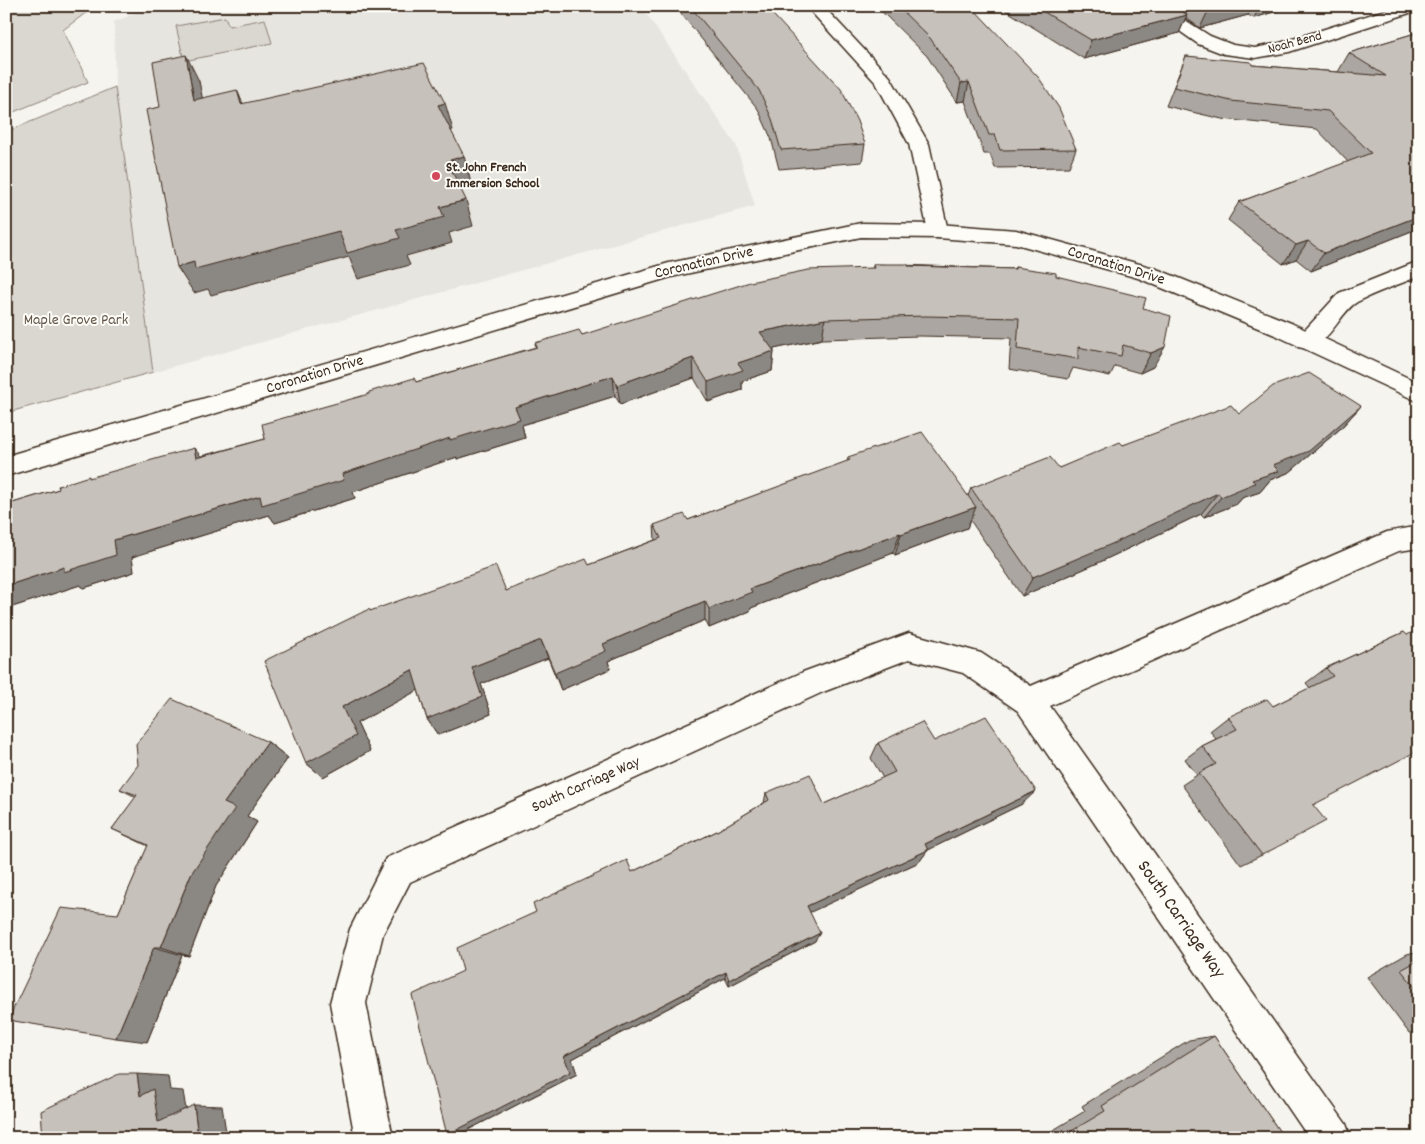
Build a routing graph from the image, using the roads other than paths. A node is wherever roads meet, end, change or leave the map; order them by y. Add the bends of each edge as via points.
1 (814, 6) edge
2 (1152, 6) edge
3 (1416, 6) edge
4 (938, 230) junction
5 (1419, 268) edge
6 (1306, 341) junction
7 (1408, 389) edge
8 (1419, 411) edge
9 (6, 466) edge
10 (1419, 519) edge
11 (1408, 539) edge
12 (1029, 701) junction
13 (374, 1138) edge
14 (1332, 1138) edge

1 - 4 street via 884,81 919,144
2 - 3 street, Noah Bend via 1204,40 1230,50 1255,53 1283,48
4 - 6 street, Coronation Drive via 1016,237 1146,273
4 - 9 street, Coronation Drive via 861,230 668,270
5 - 6 street via 1347,298
6 - 7 street, Coronation Drive
7 - 8 street, Coronation Drive
10 - 11 street
11 - 12 street
12 - 13 street, South Carriage Way via 971,662 909,646 813,682 398,870 367,929 348,1004
12 - 14 street, South Carriage Way

